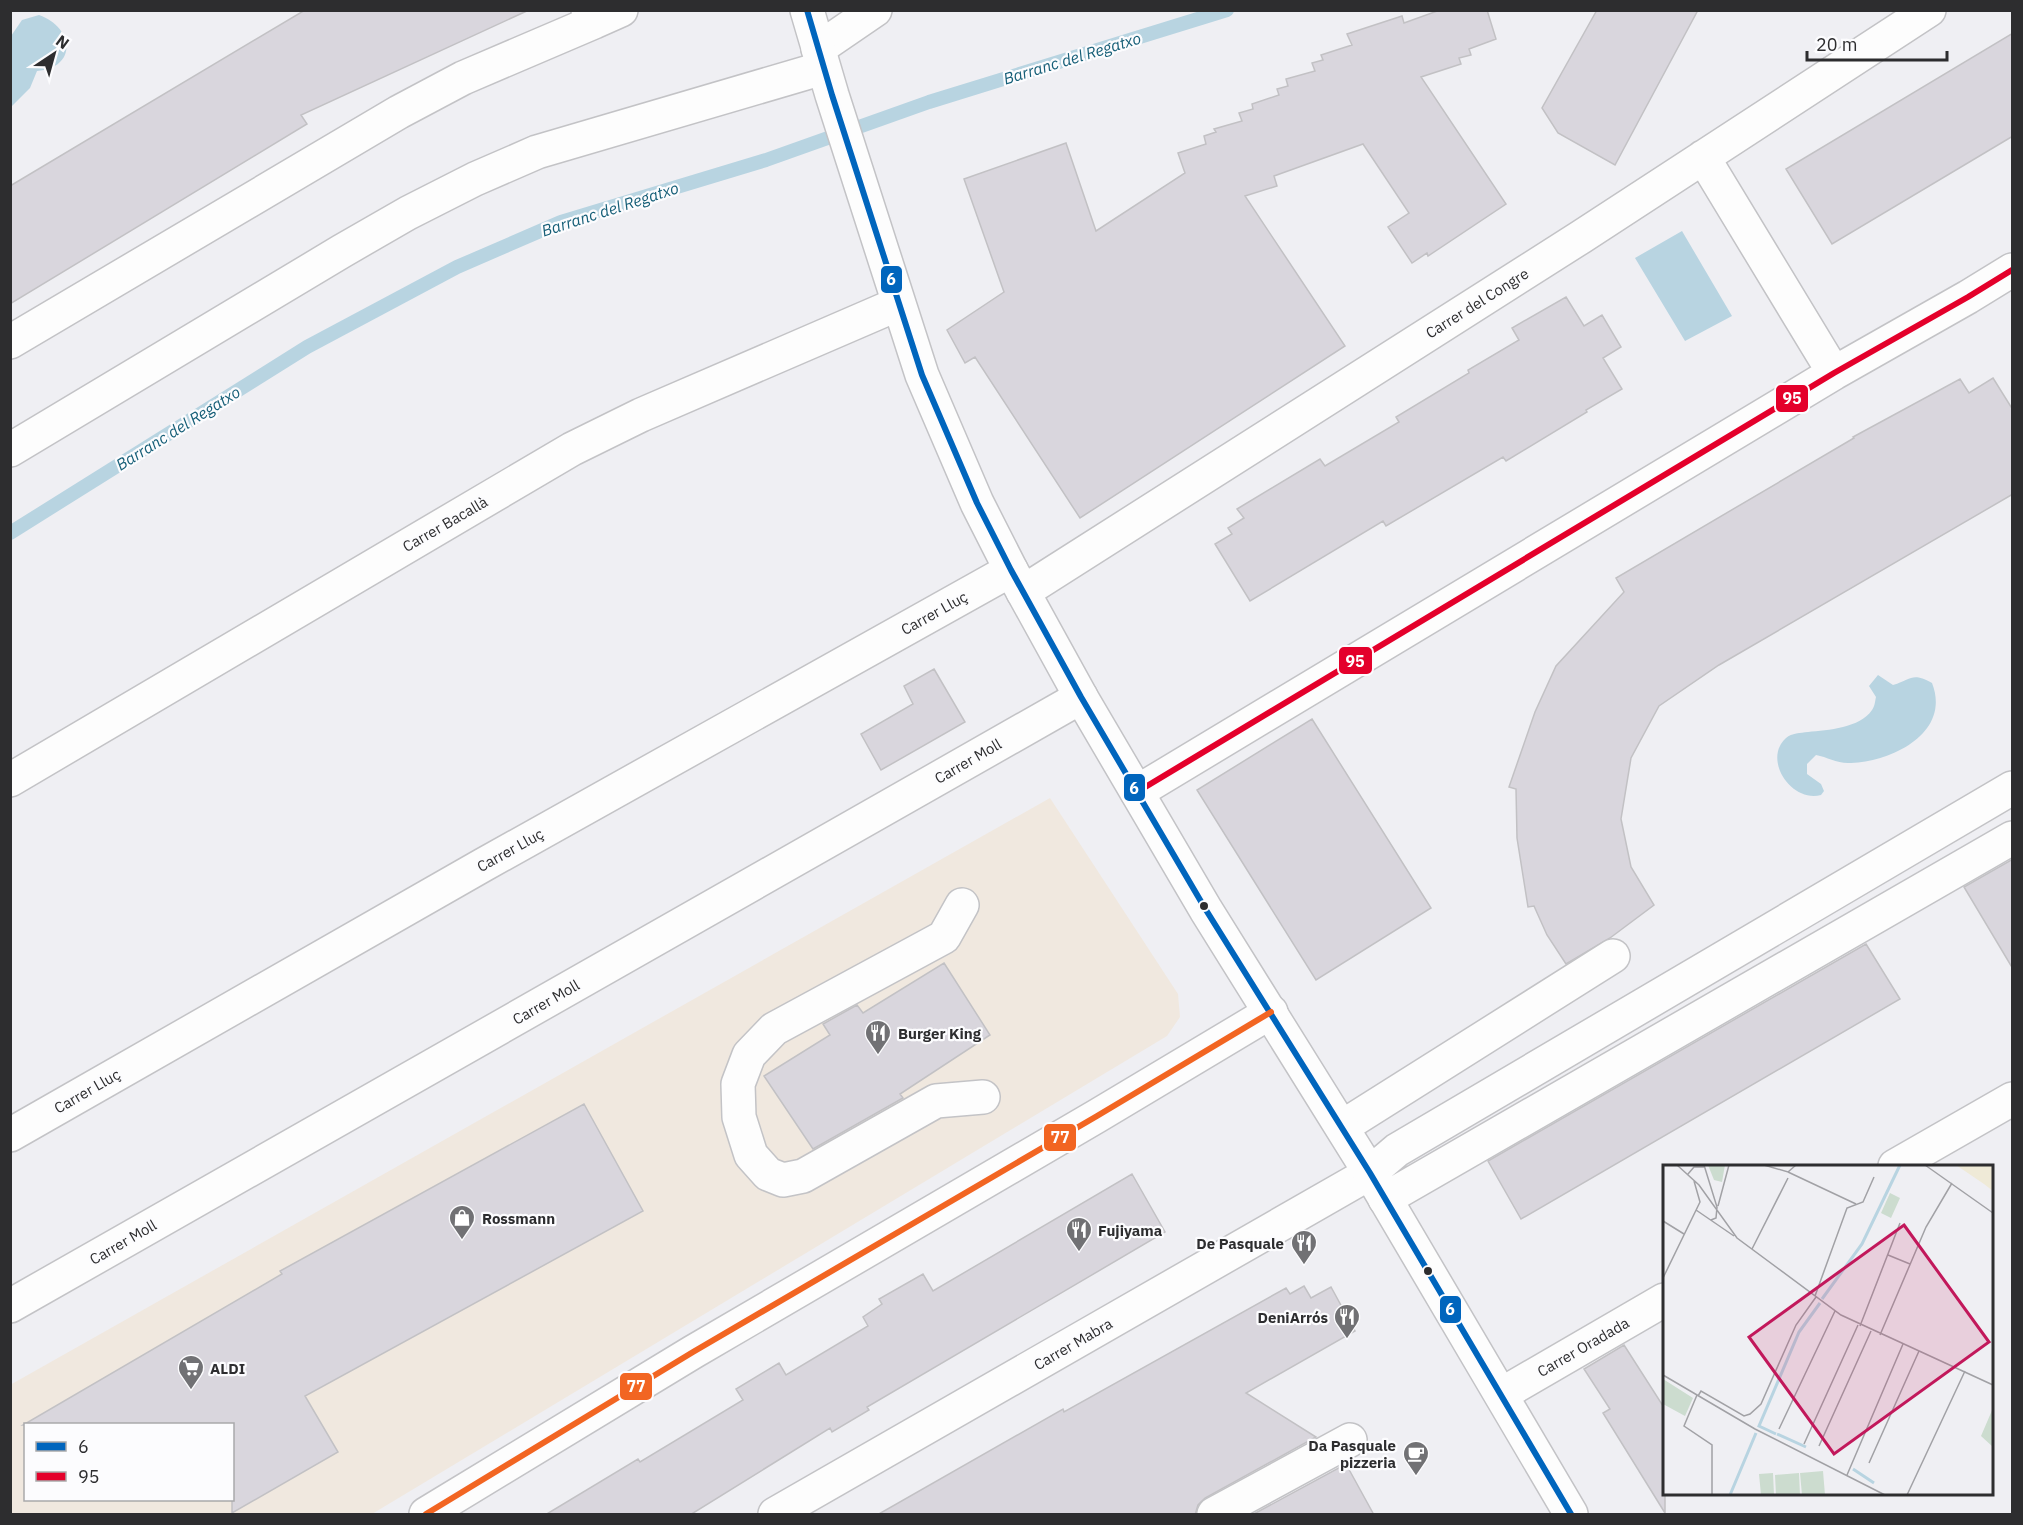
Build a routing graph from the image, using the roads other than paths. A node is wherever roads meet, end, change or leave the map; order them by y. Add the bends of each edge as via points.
1 (807, 10) edge
2 (874, 10) edge
3 (1929, 10) edge
4 (601, 14) edge
5 (824, 70) junction
6 (1703, 157) junction
7 (2013, 270) edge
8 (898, 304) junction
9 (10, 342) edge
10 (1834, 373) junction
11 (10, 450) edge
12 (1017, 581) junction
13 (1081, 697) junction
14 (10, 780) edge
15 (2013, 788) edge
16 (1137, 792) junction
17 (2013, 838) edge
18 (962, 905) dead end
19 (1613, 957) dead end
20 (1271, 1012) junction
21 (983, 1097) dead end
22 (2013, 1099) edge
23 (1342, 1127) junction
24 (10, 1135) edge
25 (1898, 1165) edge
26 (1378, 1186) junction
27 (1663, 1301) edge
28 (10, 1306) edge
29 (1502, 1394) junction
30 (1350, 1440) dead end
31 (426, 1515) edge
32 (775, 1515) edge
33 (1214, 1515) edge
34 (1571, 1515) edge

1 - 5 street
2 - 5 street
3 - 6 street, Carrer del Congre
4 - 9 street via 399,112
5 - 8 street
5 - 11 street via 537,152 476,179 342,251
6 - 10 street
6 - 12 street, Carrer del Congre
7 - 10 street
8 - 12 street via 948,439
8 - 14 street, Carrer Bacallà via 641,415 572,449
10 - 16 street
12 - 13 street
12 - 24 street, Carrer Lluç via 493,859
13 - 16 street
13 - 28 street, Carrer Moll
15 - 26 street via 1408,1143
16 - 20 street
17 - 26 street
18 - 21 street via 944,937 774,1029 749,1055 738,1084 739,1117 752,1155 768,1174 783,1180 803,1176 936,1101
19 - 23 street
20 - 23 street
20 - 31 street via 693,1352
22 - 25 street
23 - 26 street
26 - 29 street
26 - 32 street, Carrer Mabra
27 - 29 street, Carrer Oradada
29 - 34 street
30 - 33 street

